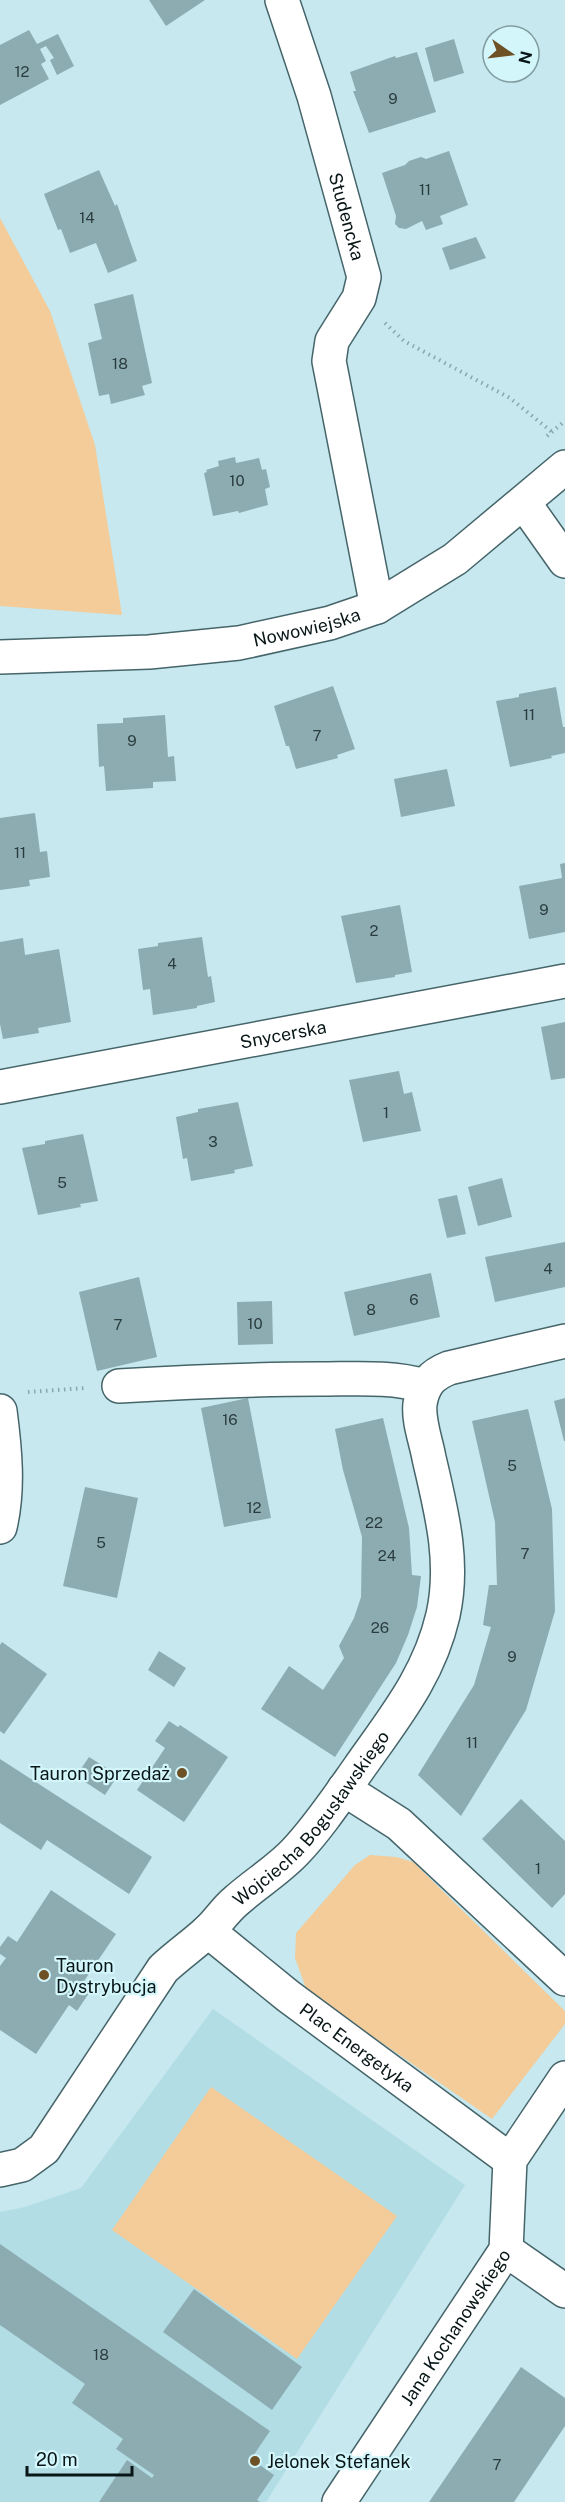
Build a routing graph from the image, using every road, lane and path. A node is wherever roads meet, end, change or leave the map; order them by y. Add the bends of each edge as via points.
1 (282, 0) edge
2 (359, 298) junction
3 (552, 432) dead end
4 (565, 467) edge
5 (524, 503) junction
6 (565, 561) edge
7 (377, 607) junction
8 (0, 657) edge
9 (565, 981) edge
10 (0, 1087) edge
11 (565, 1341) edge
12 (119, 1386) joint
13 (425, 1386) junction
14 (12, 1402) edge
15 (0, 1527) edge
16 (344, 1789) junction
17 (208, 1931) junction
18 (565, 1978) edge
19 (565, 2078) edge
20 (510, 2160) junction
21 (0, 2170) edge
22 (506, 2250) junction
23 (565, 2291) edge
24 (339, 2502) edge

1 - 2 street, Studencka via 361,259 364,277
2 - 3 path via 404,341 510,398
2 - 7 street, Studencka via 332,341 329,361
4 - 5 street, Nowowiejska
5 - 6 street
5 - 7 street, Nowowiejska via 455,559
7 - 8 street, Nowowiejska via 330,623 239,643 149,652
9 - 10 street, Snycerska
11 - 13 street via 449,1368 438,1372
12 - 13 street via 243,1379 402,1380
12 - 14 path
13 - 16 street, Wojciecha Bogusławskiego via 420,1418 448,1553 445,1604 432,1653 415,1689
14 - 15 street
16 - 17 street, Wojciecha Bogusławskiego via 296,1852 234,1902
16 - 18 street via 399,1824
17 - 20 street, Plac Energetyka via 288,1996
17 - 21 street, Wojciecha Bogusławskiego via 164,1969 44,2149 21,2165
19 - 20 street
20 - 22 street, Jana Kochanowskiego
22 - 23 street
22 - 24 street, Jana Kochanowskiego

